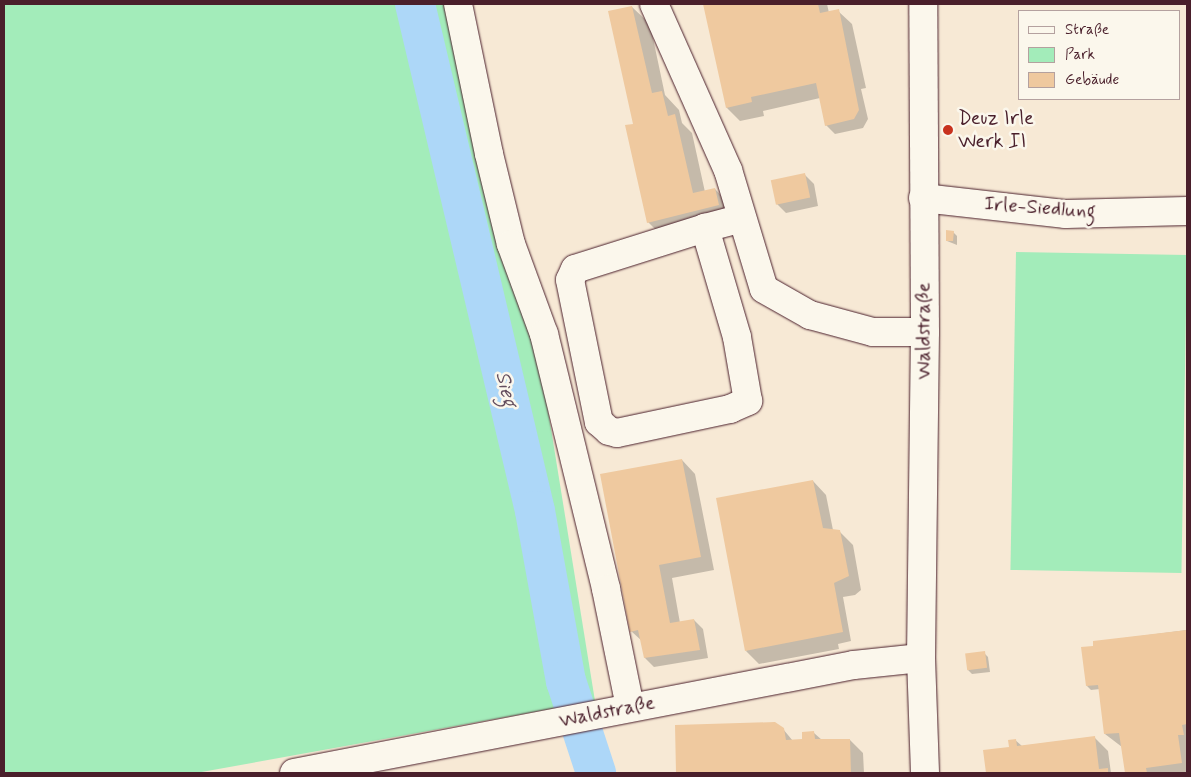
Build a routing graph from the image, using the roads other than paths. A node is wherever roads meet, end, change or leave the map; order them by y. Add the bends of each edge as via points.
1 (458, 4) edge
2 (654, 4) edge
3 (923, 4) edge
4 (923, 198) junction
5 (1187, 210) edge
6 (742, 218) junction
7 (705, 228) junction
8 (925, 332) junction
9 (920, 658) junction
10 (630, 707) junction
11 (294, 773) edge
12 (925, 773) edge

1 - 10 street via 511,244 544,334 606,589
2 - 6 street via 728,170
3 - 4 street, Waldstraße
4 - 5 street, Irle-Siedlung via 1066,214
4 - 8 street, Waldstraße
6 - 7 street
6 - 8 street via 764,289 810,315 873,332
7 - 7 street via 737,337 748,401 683,419 617,433 609,431 599,422 570,280 575,269
8 - 9 street, Waldstraße
9 - 10 street, Waldstraße via 854,665
9 - 12 street, Waldstraße
10 - 11 street, Waldstraße

